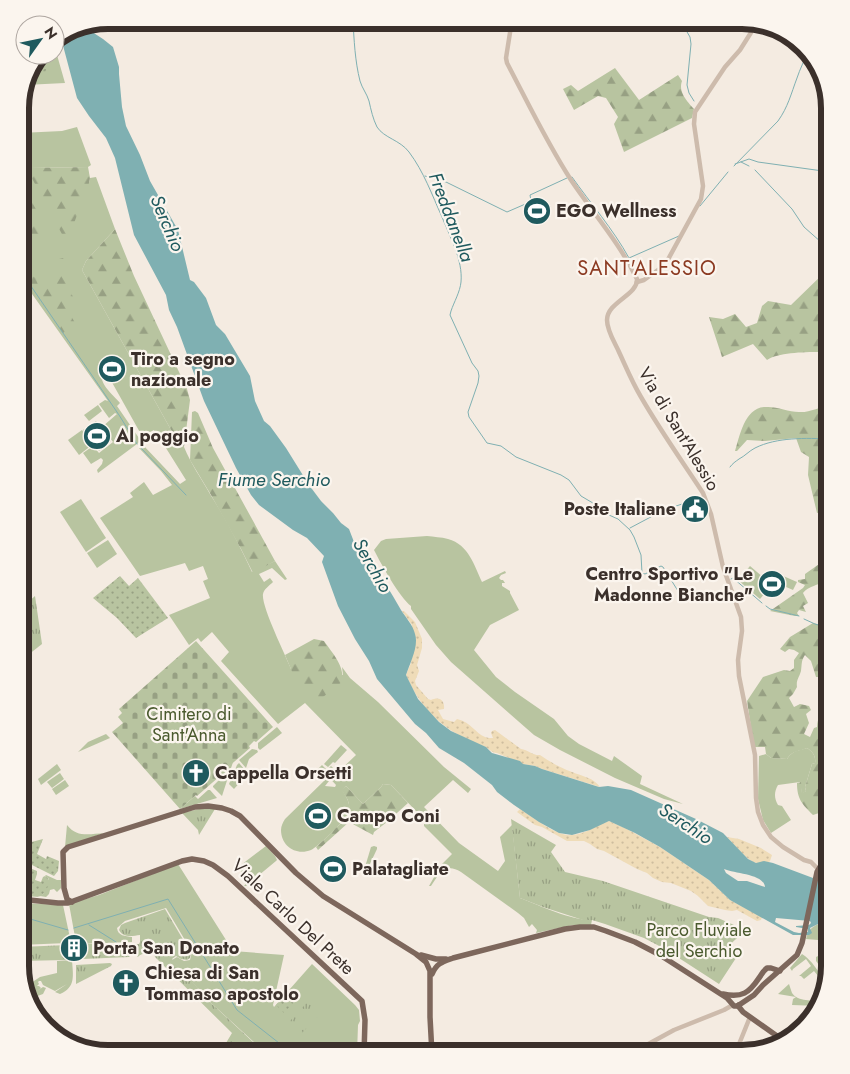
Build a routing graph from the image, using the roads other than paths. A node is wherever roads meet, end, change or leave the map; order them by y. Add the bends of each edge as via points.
1 (511, 29) edge
2 (753, 30) edge
3 (637, 282) junction
4 (821, 867) edge
5 (818, 869) junction
6 (64, 890) junction
7 (29, 900) edge
8 (53, 902) junction
9 (69, 903) junction
10 (416, 954) junction
11 (453, 958) junction
12 (776, 972) junction
13 (431, 976) junction
14 (761, 976) junction
15 (718, 992) junction
16 (736, 1002) junction
17 (750, 1017) junction
18 (778, 1037) edge
19 (364, 1045) edge
20 (432, 1045) edge
21 (646, 1045) edge
22 (739, 1045) edge

1 - 3 street via 507,63 559,161 624,254
2 - 3 street, Via di Sant'Alessio via 695,112 703,186 701,199 666,265
3 - 5 street, Via di Sant'Alessio via 611,309 607,325 640,396 710,509 723,567 742,623 738,660 755,755 760,818 771,837
4 - 5 main road
5 - 12 main road via 802,943 797,955
6 - 8 main road via 61,900
6 - 9 main road
6 - 10 main road via 63,852 66,848 195,807 222,808 243,818 326,899
7 - 8 main road
8 - 9 main road
9 - 19 main road, Viale Carlo Del Prete via 186,860 201,860 213,865 240,886 362,1001
10 - 11 main road via 436,959
10 - 13 main road via 428,964
11 - 13 main road via 438,964
11 - 15 main road via 538,936 594,927 651,950
12 - 14 main road via 767,968
12 - 16 main road via 754,995
13 - 20 main road
14 - 15 main road via 745,994
14 - 16 main road via 752,993
15 - 16 main road
16 - 17 main road
16 - 21 street
17 - 18 main road
17 - 22 street

